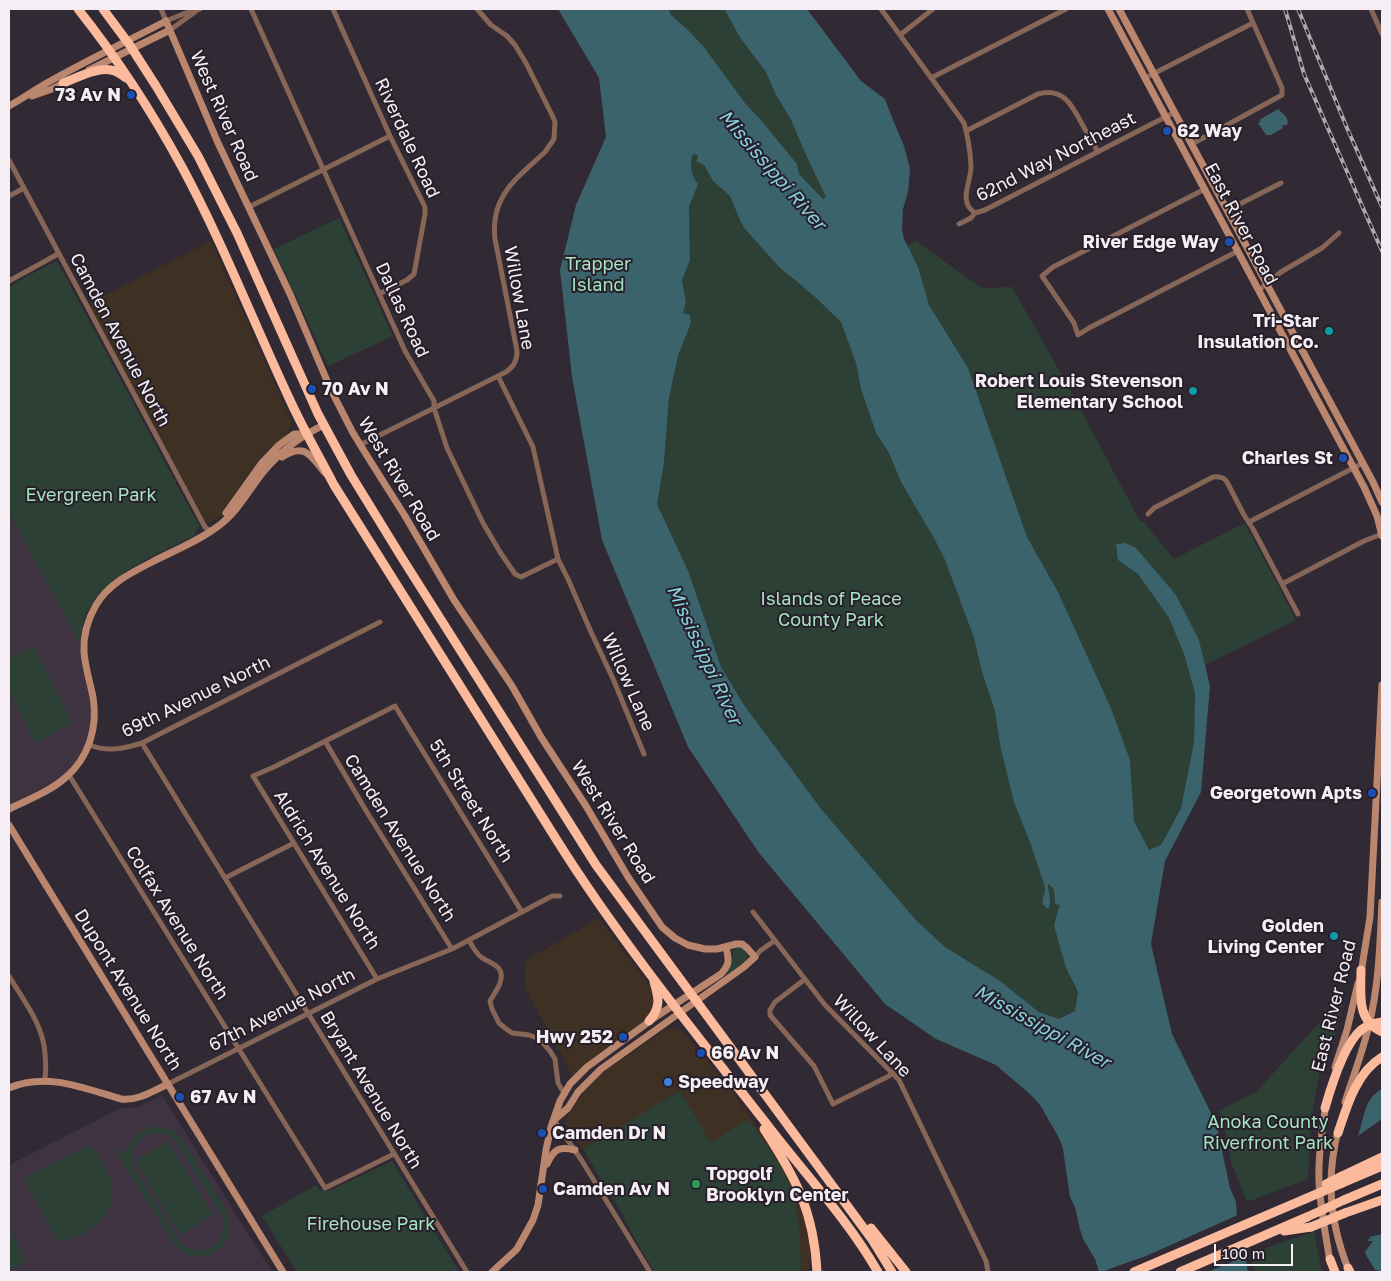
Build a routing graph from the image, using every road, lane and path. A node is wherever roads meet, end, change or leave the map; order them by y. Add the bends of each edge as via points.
1 (78, 9) edge
2 (103, 9) edge
3 (160, 9) edge
4 (199, 9) edge
5 (251, 9) edge
6 (333, 9) edge
7 (477, 9) edge
8 (881, 9) edge
9 (933, 9) edge
10 (1066, 9) edge
11 (1108, 9) edge
12 (1119, 9) edge
13 (1247, 9) edge
14 (1371, 9) edge
15 (166, 21) junction
16 (1253, 23) junction
17 (170, 30) junction
18 (1382, 34) edge
19 (900, 35) junction
20 (126, 41) junction
21 (132, 49) junction
22 (111, 54) junction
23 (1154, 73) junction
24 (931, 78) junction
25 (1145, 78) junction
26 (129, 80) junction
27 (63, 83) junction
28 (22, 99) junction
29 (9, 106) edge
30 (1175, 112) junction
31 (1166, 117) junction
32 (966, 131) junction
33 (390, 136) junction
34 (1192, 144) junction
35 (1098, 152) junction
36 (9, 160) edge
37 (324, 170) junction
38 (1281, 183) dead end
39 (24, 188) junction
40 (1205, 188) junction
41 (9, 196) edge
42 (249, 207) junction
43 (1228, 210) junction
44 (975, 212) junction
45 (960, 224) dead end
46 (1339, 233) dead end
47 (1238, 251) junction
48 (58, 254) junction
49 (9, 281) edge
50 (1267, 283) junction
51 (1258, 290) junction
52 (378, 294) junction
53 (498, 376) junction
54 (434, 408) junction
55 (324, 425) junction
56 (306, 434) junction
57 (360, 445) junction
58 (1363, 463) junction
59 (1354, 467) junction
60 (264, 471) junction
61 (334, 485) junction
62 (1382, 502) edge
63 (1148, 514) dead end
64 (1249, 522) junction
65 (210, 531) junction
66 (1382, 535) edge
67 (558, 559) junction
68 (1282, 584) junction
69 (1298, 614) dead end
70 (380, 622) dead end
71 (1382, 686) edge
72 (325, 741) junction
73 (142, 742) junction
74 (89, 744) junction
75 (644, 754) dead end
76 (69, 774) junction
77 (9, 809) edge
78 (9, 825) edge
79 (294, 843) junction
80 (226, 878) junction
81 (560, 896) dead end
82 (1382, 902) edge
83 (522, 912) junction
84 (752, 912) dead end
85 (469, 940) junction
86 (774, 940) junction
87 (726, 947) junction
88 (452, 949) junction
89 (755, 957) junction
90 (1361, 970) junction
91 (651, 975) junction
92 (9, 976) edge
93 (377, 979) junction
94 (804, 980) junction
95 (693, 998) junction
96 (677, 1009) junction
97 (309, 1013) junction
98 (650, 1021) junction
99 (1382, 1022) edge
100 (1369, 1025) junction
101 (1382, 1032) edge
102 (238, 1048) junction
103 (1382, 1057) edge
104 (893, 1072) junction
105 (45, 1080) junction
106 (732, 1080) junction
107 (168, 1084) junction
108 (9, 1088) edge
109 (564, 1093) junction
110 (1325, 1108) junction
111 (554, 1120) junction
112 (1338, 1133) junction
113 (575, 1150) junction
114 (807, 1151) junction
115 (394, 1154) junction
116 (1382, 1157) edge
117 (1382, 1166) edge
118 (544, 1171) junction
119 (1342, 1179) junction
120 (1382, 1184) edge
121 (1382, 1200) edge
122 (811, 1226) junction
123 (1274, 1232) junction
124 (1330, 1259) joint
125 (1137, 1271) edge
126 (1349, 1271) edge
127 (283, 1272) edge
128 (467, 1272) edge
129 (492, 1272) edge
130 (650, 1272) edge
131 (812, 1272) edge
132 (817, 1272) edge
133 (878, 1272) edge
134 (892, 1272) edge
135 (906, 1272) edge
136 (988, 1272) edge
137 (1127, 1272) edge
138 (1180, 1272) edge
139 (1333, 1272) edge

1 - 22 highway
2 - 20 highway
3 - 15 street, West River Road
4 - 15 street
4 - 17 street
5 - 37 street, Dallas Road
6 - 33 street, Riverdale Road
7 - 53 street, Willow Lane via 515,45 555,122 550,146 508,188 494,218 516,351 515,364
8 - 19 street
9 - 19 street
10 - 24 street
11 - 25 street, East River Road
12 - 23 street, East River Road
13 - 16 street
14 - 18 street
15 - 17 street, West River Road
15 - 20 street
16 - 23 street
16 - 34 street via 1282,88 1282,95
17 - 21 street
17 - 42 street, West River Road
19 - 24 street
20 - 21 highway
20 - 22 street
21 - 22 street
21 - 55 highway via 166,100 210,180
22 - 26 highway
22 - 27 street
22 - 28 street via 45,84
23 - 25 street
23 - 30 street, East River Road
24 - 32 street via 964,123
25 - 31 street, East River Road
26 - 27 highway via 116,71 105,69
26 - 56 highway via 206,213
27 - 28 street
28 - 29 street
30 - 31 street, 62nd Way Northeast
30 - 34 street, East River Road
31 - 35 street, 62nd Way Northeast
31 - 40 street, East River Road
32 - 35 street via 1038,94 1054,93 1071,104
32 - 44 street via 972,167 966,199
33 - 37 street
33 - 52 street, Riverdale Road via 423,200 426,214 414,274
34 - 43 street, East River Road
35 - 44 street, 62nd Way Northeast via 985,210
36 - 39 street, Camden Avenue North
37 - 42 street
37 - 52 street, Dallas Road
38 - 43 street
39 - 41 street
39 - 48 street, Camden Avenue North
40 - 47 street, East River Road
40 - 47 street via 1053,267 1042,276 1074,323 1078,335
42 - 57 street, West River Road
43 - 50 street, East River Road
44 - 45 street, 62nd Way Northeast
46 - 50 street via 1322,248
47 - 51 street, East River Road
48 - 49 street
48 - 65 street, Camden Avenue North
50 - 51 street
50 - 58 street, East River Road
51 - 59 street, East River Road
52 - 54 street, Dallas Road via 405,351 434,401
53 - 54 street
53 - 67 street, Willow Lane via 533,447
54 - 57 street
54 - 67 street, Dallas Road via 447,448 483,523 515,574 521,577
55 - 56 street
55 - 95 highway via 366,500 587,852
56 - 60 street
56 - 61 highway
56 - 65 street via 294,434 267,458
57 - 87 street, West River Road via 657,921 681,942 694,947
58 - 59 street
58 - 62 street, East River Road
59 - 64 street
59 - 66 street, East River Road via 1370,498
60 - 61 street via 289,453 305,452
60 - 65 street via 223,523
61 - 91 highway via 558,842
63 - 64 street via 1213,477 1221,477
64 - 68 street
65 - 74 street via 127,575 112,585 96,604 84,638 94,707
66 - 68 street via 1364,541
67 - 75 street, Willow Lane
68 - 69 street
70 - 73 street, 69th Avenue North
71 - 90 street, East River Road via 1370,917
72 - 79 street, Aldrich Avenue North via 253,776
72 - 83 street, 5th Street North via 395,706
72 - 88 street, Camden Avenue North
73 - 74 street, 69th Avenue North via 113,750
73 - 80 street, Bryant Avenue North
74 - 76 street via 83,758
76 - 77 street via 57,784
76 - 102 street, Colfax Avenue North
78 - 107 street, Dupont Avenue North
79 - 80 street
79 - 93 street, Aldrich Avenue North
80 - 97 street, Bryant Avenue North
81 - 83 street, 67th Avenue North via 552,896
82 - 100 street, East River Road via 1377,983
83 - 85 street, 67th Avenue North
84 - 86 street, Willow Lane
85 - 88 street, 67th Avenue North
85 - 109 street via 479,956 498,966 500,983 490,1001 499,1023 512,1033 529,1035 544,1044 555,1059 558,1083
86 - 89 street
86 - 94 street, Willow Lane
87 - 89 street, West River Road via 742,944
87 - 95 street via 726,968
88 - 93 street, 67th Avenue North
89 - 95 street
90 - 100 highway via 1362,1009
90 - 110 street, East River Road
91 - 96 highway
91 - 98 highway via 659,1002
92 - 105 street via 40,1031 45,1052
93 - 97 street, 67th Avenue North
94 - 104 street, Willow Lane via 824,1005
94 - 104 street via 775,1002 770,1015 814,1066 834,1104
95 - 96 street
95 - 114 highway
96 - 98 street
96 - 106 highway
96 - 111 street via 601,1069
97 - 102 street, 67th Avenue North
97 - 115 street, Bryant Avenue North
98 - 109 street via 587,1066
99 - 100 highway
100 - 101 highway
100 - 110 highway via 1348,1047
100 - 112 street, East River Road
102 - 107 street, 67th Avenue North
102 - 115 street, Colfax Avenue North via 325,1188
103 - 112 highway via 1358,1083
104 - 136 street, Willow Lane via 986,1261
105 - 107 street, 67th Avenue North via 128,1100
105 - 108 street, 67th Avenue North
106 - 122 highway via 793,1178
106 - 133 highway via 847,1226
107 - 127 street, Dupont Avenue North
109 - 111 street
110 - 124 street, East River Road via 1319,1181
111 - 113 street
111 - 118 street
112 - 126 street, East River Road via 1331,1196
113 - 118 street via 565,1147 553,1152
113 - 130 street
114 - 134 highway
114 - 135 highway
115 - 128 street, Bryant Avenue North
116 - 119 highway
117 - 119 highway
118 - 129 street via 534,1220 517,1249
119 - 125 highway, bridge via 1262,1218
120 - 123 highway, bridge
121 - 123 highway, bridge via 1311,1227
122 - 131 highway
122 - 132 highway
123 - 138 highway
124 - 139 highway
125 - 137 highway

